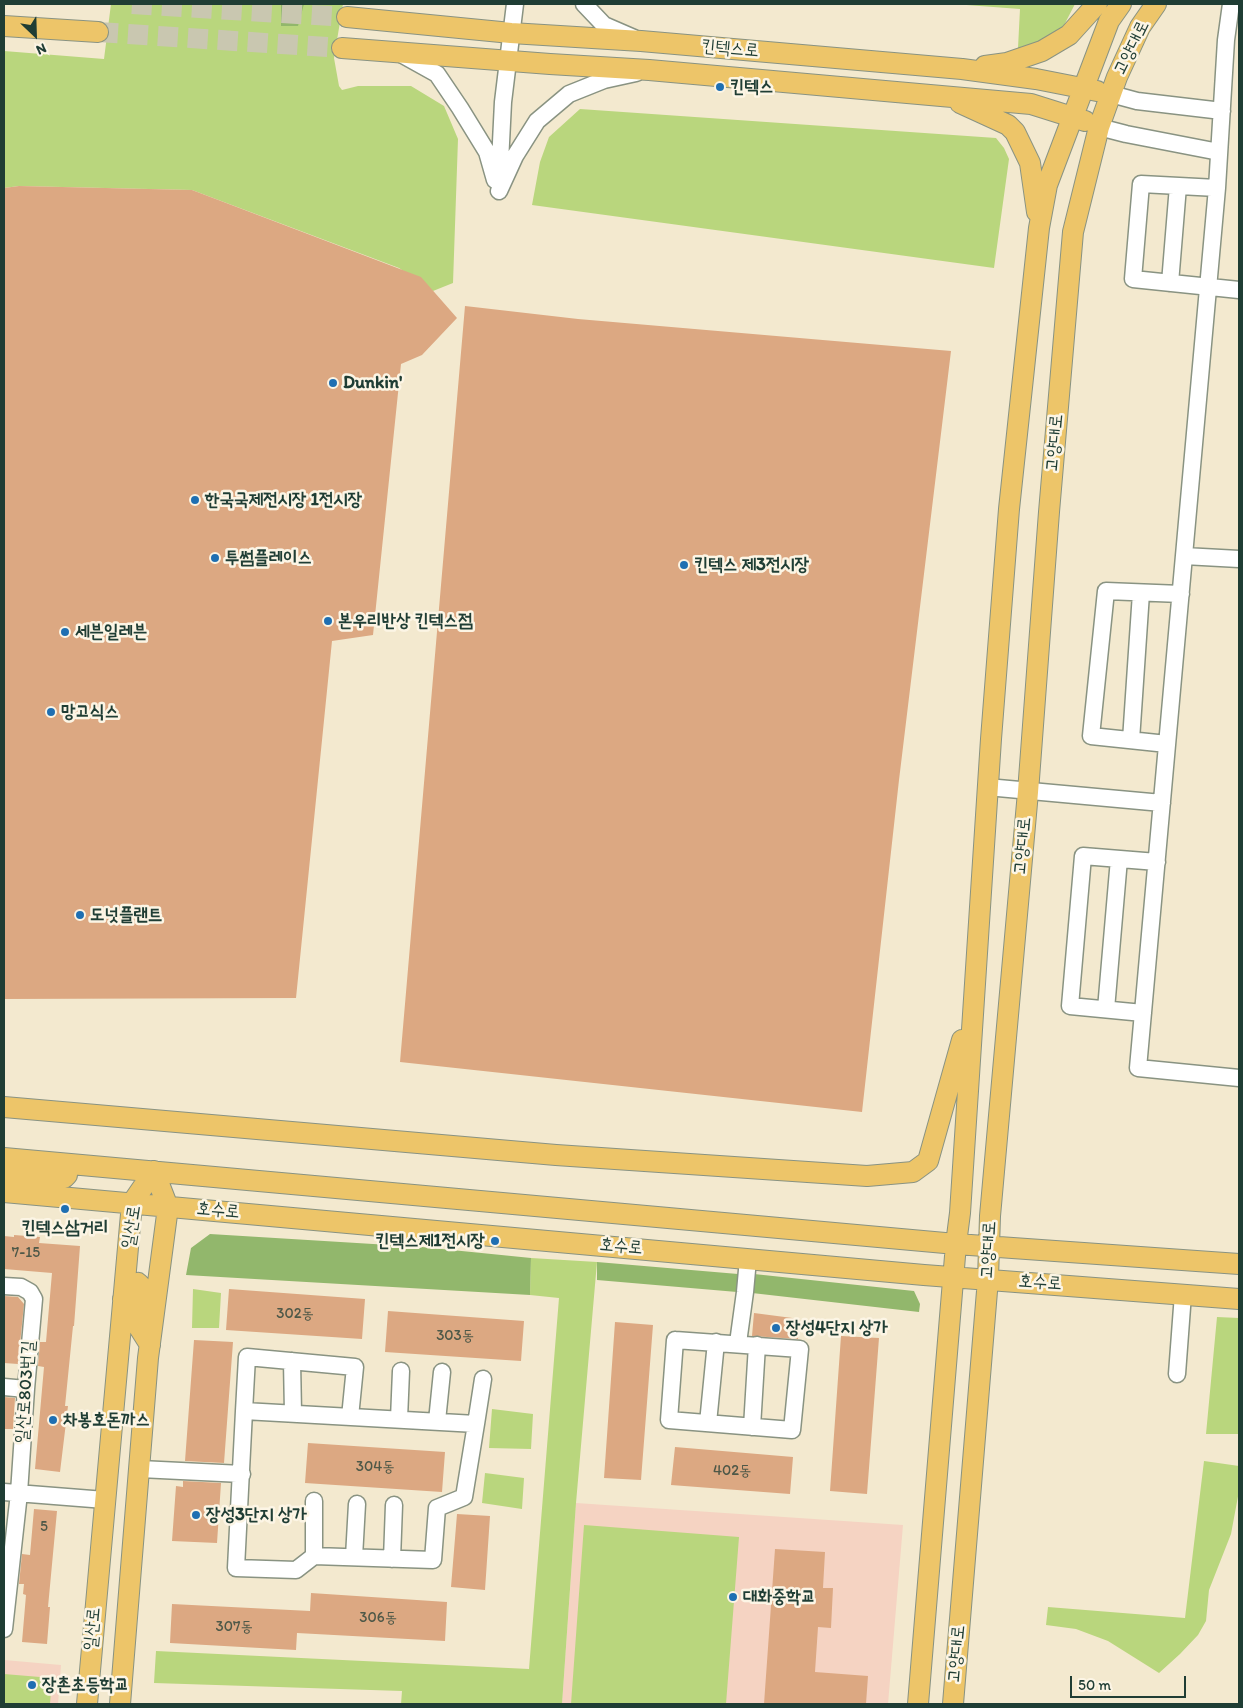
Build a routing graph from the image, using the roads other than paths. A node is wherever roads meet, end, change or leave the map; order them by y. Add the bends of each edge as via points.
1 (515, 4) edge
2 (584, 4) edge
3 (1097, 4) edge
4 (1121, 4) edge
5 (1156, 4) edge
6 (1231, 4) edge
7 (347, 17) tunnel mouth
8 (4, 26) edge
9 (98, 32) tunnel mouth
10 (511, 33) junction
11 (641, 41) junction
12 (342, 48) tunnel mouth
13 (399, 53) junction
14 (508, 61) junction
15 (962, 69) junction
16 (649, 70) junction
17 (1084, 88) junction
18 (1111, 94) junction
19 (943, 95) junction
20 (1222, 111) junction
21 (1073, 116) junction
22 (1099, 127) junction
23 (1219, 152) junction
24 (1178, 186) junction
25 (1217, 188) junction
26 (499, 191) junction
27 (1039, 228) junction
28 (1170, 283) junction
29 (1208, 287) junction
30 (1239, 290) edge
31 (1184, 556) junction
32 (1239, 559) edge
33 (1142, 593) junction
34 (1181, 594) junction
35 (1131, 740) junction
36 (1167, 744) junction
37 (988, 787) junction
38 (1028, 792) junction
39 (1162, 804) junction
40 (1119, 859) junction
41 (1156, 862) junction
42 (973, 1000) junction
43 (1106, 1010) junction
44 (1143, 1013) junction
45 (1239, 1078) edge
46 (4, 1107) edge
47 (4, 1158) edge
48 (59, 1163) junction
49 (154, 1171) junction
50 (4, 1174) edge
51 (4, 1192) edge
52 (132, 1204) junction
53 (168, 1207) junction
54 (956, 1244) junction
55 (988, 1246) junction
56 (748, 1259) junction
57 (1239, 1264) edge
58 (954, 1277) junction
59 (988, 1279) junction
60 (4, 1286) edge
61 (1183, 1294) junction
62 (123, 1298) junction
63 (1239, 1299) edge
64 (716, 1342) junction
65 (738, 1343) junction
66 (150, 1344) junction
67 (758, 1345) junction
68 (292, 1361) junction
69 (401, 1371) dead end
70 (442, 1372) dead end
71 (1177, 1374) dead end
72 (483, 1378) dead end
73 (4, 1387) edge
74 (26, 1389) junction
75 (244, 1411) junction
76 (292, 1413) junction
77 (350, 1417) junction
78 (399, 1419) junction
79 (437, 1421) junction
80 (708, 1423) junction
81 (476, 1424) junction
82 (752, 1427) junction
83 (140, 1469) junction
84 (242, 1474) junction
85 (12, 1493) edge
86 (105, 1500) junction
87 (314, 1501) dead end
88 (356, 1504) dead end
89 (394, 1504) dead end
90 (314, 1556) junction
91 (354, 1557) junction
92 (392, 1558) junction
93 (4, 1629) edge
94 (86, 1704) edge
95 (120, 1704) edge
96 (918, 1704) edge
97 (953, 1704) edge

1 - 10 street
2 - 11 street via 604,25
3 - 15 main road via 1069,35 1042,51 1007,62
4 - 17 main road, 고양대로 via 1108,22
5 - 18 main road, 고양대로 via 1140,26
6 - 20 street
7 - 10 main road, 킨텍스로
8 - 9 main road
10 - 11 main road, 킨텍스로
10 - 14 street
11 - 15 main road, 킨텍스로
12 - 13 main road, 킨텍스로
13 - 14 main road, 킨텍스로
13 - 26 street via 437,74 487,152
14 - 16 main road, 킨텍스로
14 - 26 street
15 - 17 main road, 킨텍스로
16 - 19 main road, 킨텍스로
16 - 26 street via 604,80 569,94 537,120
17 - 18 main road, 킨텍스로
17 - 21 main road, 고양대로
18 - 20 street via 1137,101
18 - 22 main road, 고양대로
19 - 21 main road, 킨텍스로 via 1031,104
19 - 27 main road via 1002,122 1015,132 1030,162
20 - 23 street
21 - 22 main road, 킨텍스로
21 - 27 main road, 고양대로 via 1047,185
22 - 23 street
22 - 38 main road, 고양대로 via 1073,232
23 - 25 street
24 - 25 street
24 - 28 street
24 - 28 street via 1141,184 1139,203 1133,279
25 - 29 street
27 - 37 main road, 고양대로 via 1009,510
28 - 29 street
29 - 30 street
29 - 31 street
31 - 32 street
31 - 34 street
33 - 34 street
33 - 35 street
33 - 35 street via 1106,591 1091,736
34 - 36 street
35 - 36 street
36 - 39 street
37 - 38 street
37 - 42 main road, 고양대로
38 - 39 street
38 - 55 main road, 고양대로
39 - 41 street
40 - 41 street
40 - 43 street
40 - 43 street via 1082,856 1070,1006
41 - 44 street
42 - 46 main road via 928,1161 913,1172 867,1176 556,1155
42 - 54 main road, 고양대로
43 - 44 street
44 - 45 street via 1138,1068
47 - 48 main road, 호수로
48 - 49 main road, 호수로
48 - 50 main road via 68,1171 64,1178
49 - 52 main road, 일산로
49 - 53 main road, 일산로
49 - 54 main road, 호수로
51 - 52 main road, 호수로
52 - 53 main road, 호수로
52 - 62 main road, 일산로
53 - 56 main road, 호수로
53 - 66 main road, 일산로
54 - 55 main road, 호수로
54 - 58 main road, 고양대로
55 - 57 main road, 호수로
55 - 59 main road, 고양대로
56 - 58 main road, 호수로
56 - 65 street
58 - 59 main road, 호수로
58 - 96 main road, 고양대로
59 - 61 main road, 호수로
59 - 97 main road, 고양대로
60 - 74 street, 일산로803번길 via 21,1287 34,1299
61 - 63 main road, 호수로
61 - 71 street
62 - 66 main road via 133,1284 141,1286 138,1326
62 - 86 main road, 일산로
64 - 65 street
64 - 80 street
64 - 80 street via 675,1340 669,1420
65 - 67 street
66 - 83 main road, 일산로
67 - 82 street
67 - 82 street via 800,1349 792,1430
68 - 75 street via 247,1357
68 - 76 street
68 - 77 street via 355,1367
69 - 78 street
70 - 79 street
72 - 81 street
73 - 74 street
74 - 85 street, 일산로803번길
75 - 76 street
75 - 84 street
76 - 77 street
77 - 78 street
78 - 79 street
79 - 81 street
80 - 82 street
81 - 92 street via 464,1497 437,1508 433,1560
83 - 84 street
83 - 95 main road, 일산로
84 - 90 street via 236,1568 296,1570
85 - 86 street
85 - 93 street, 일산로803번길
86 - 94 main road, 일산로
87 - 90 street
88 - 91 street
89 - 92 street
90 - 91 street
91 - 92 street

